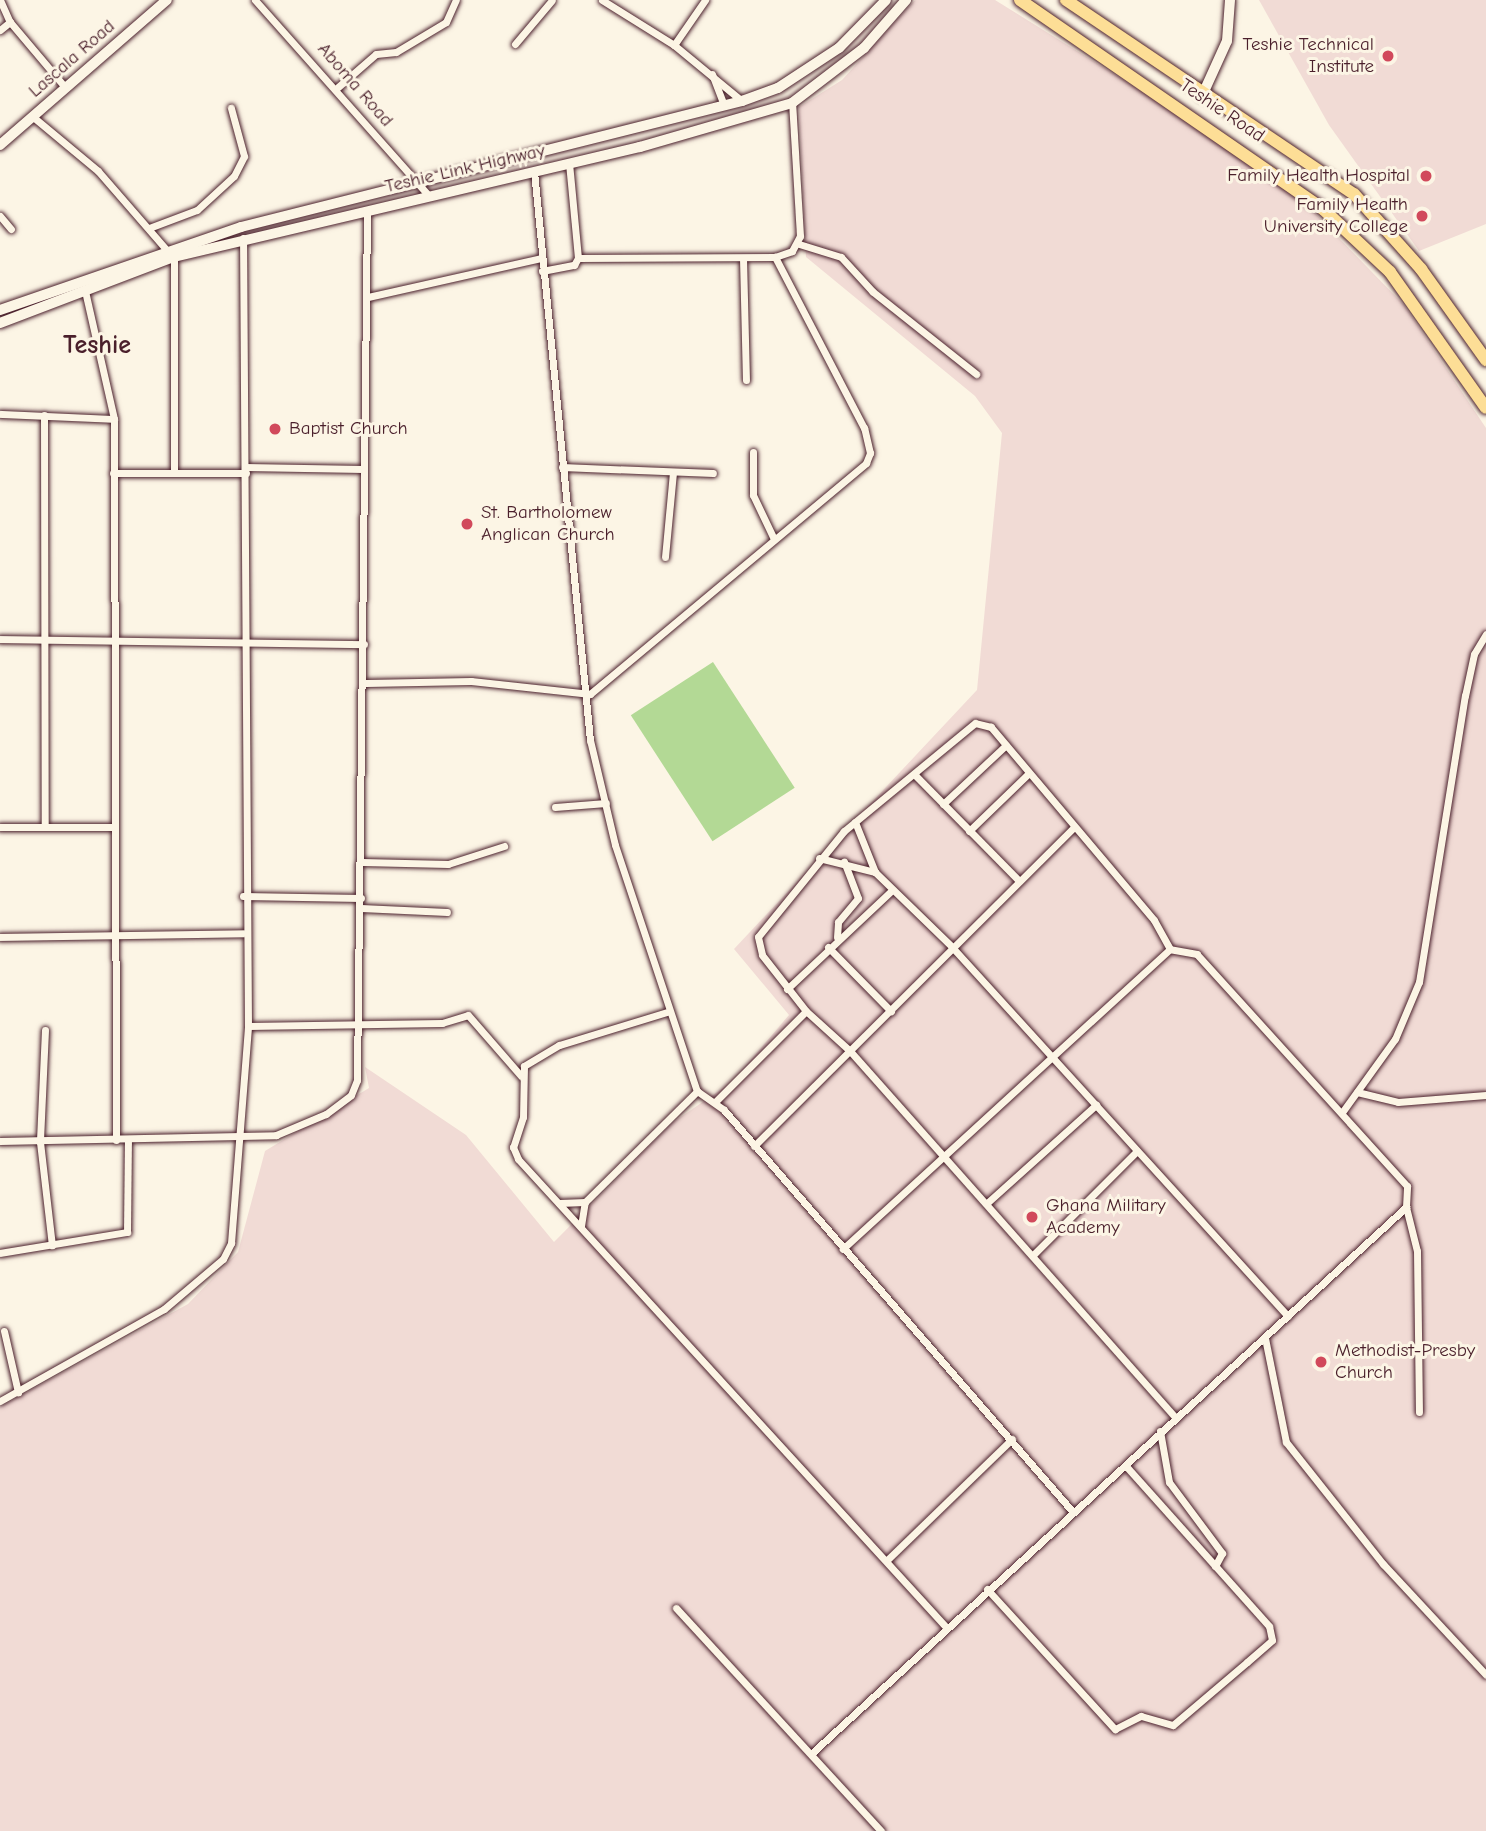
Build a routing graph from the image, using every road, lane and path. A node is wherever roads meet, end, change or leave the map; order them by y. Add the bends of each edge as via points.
1 (167, 0) edge
2 (256, 0) edge
3 (456, 0) edge
4 (552, 0) edge
5 (602, 0) edge
6 (705, 0) edge
7 (887, 0) edge
8 (906, 0) edge
9 (1020, 0) edge
10 (1066, 0) edge
11 (1230, 0) edge
12 (4, 1) edge
13 (10, 22) junction
14 (0, 30) edge
15 (515, 44) dead end
16 (674, 45) junction
17 (712, 73) junction
18 (65, 87) junction
19 (338, 87) junction
20 (1202, 96) junction
21 (742, 101) junction
22 (792, 103) junction
23 (723, 106) junction
24 (231, 108) dead end
25 (32, 116) junction
26 (2, 139) edge
27 (569, 163) junction
28 (534, 171) junction
29 (423, 189) junction
30 (367, 209) junction
31 (0, 216) edge
32 (149, 228) junction
33 (11, 229) dead end
34 (243, 237) junction
35 (799, 244) junction
36 (169, 252) junction
37 (775, 257) junction
38 (541, 258) junction
39 (578, 258) junction
40 (743, 258) junction
41 (542, 271) junction
42 (85, 291) junction
43 (368, 298) junction
44 (0, 310) edge
45 (0, 323) edge
46 (1486, 360) edge
47 (976, 374) dead end
48 (746, 380) dead end
49 (1486, 408) edge
50 (0, 414) edge
51 (44, 415) junction
52 (114, 419) junction
53 (753, 452) dead end
54 (562, 467) junction
55 (363, 469) junction
56 (246, 470) junction
57 (174, 472) junction
58 (673, 472) junction
59 (113, 473) junction
60 (713, 473) dead end
61 (773, 537) junction
62 (665, 557) dead end
63 (1486, 634) edge
64 (0, 639) edge
65 (47, 639) junction
66 (114, 640) junction
67 (364, 644) junction
68 (244, 646) junction
69 (366, 683) junction
70 (590, 694) junction
71 (1006, 745) junction
72 (1029, 773) junction
73 (915, 775) junction
74 (606, 803) junction
75 (943, 804) junction
76 (555, 807) dead end
77 (855, 822) junction
78 (45, 826) junction
79 (0, 827) edge
80 (114, 827) junction
81 (1073, 828) junction
82 (969, 831) junction
83 (504, 846) dead end
84 (819, 858) junction
85 (362, 862) junction
86 (844, 862) junction
87 (875, 872) junction
88 (1019, 881) junction
89 (891, 891) junction
90 (243, 896) junction
91 (361, 898) junction
92 (361, 908) junction
93 (447, 912) dead end
94 (243, 933) junction
95 (119, 936) junction
96 (0, 937) edge
97 (837, 937) junction
98 (828, 947) junction
99 (953, 947) junction
100 (1170, 949) junction
101 (787, 989) junction
102 (806, 1011) junction
103 (891, 1011) junction
104 (667, 1012) junction
105 (361, 1023) junction
106 (248, 1026) junction
107 (45, 1030) dead end
108 (850, 1051) junction
109 (1051, 1056) junction
110 (521, 1076) junction
111 (697, 1091) junction
112 (1357, 1092) junction
113 (1486, 1095) edge
114 (716, 1101) junction
115 (1096, 1105) junction
116 (1343, 1111) junction
117 (116, 1140) junction
118 (240, 1140) junction
119 (128, 1141) junction
120 (0, 1142) edge
121 (40, 1142) junction
122 (754, 1146) junction
123 (1137, 1151) junction
124 (942, 1153) junction
125 (585, 1202) junction
126 (559, 1203) junction
127 (987, 1203) junction
128 (1406, 1207) junction
129 (581, 1226) junction
130 (52, 1245) junction
131 (843, 1250) junction
132 (0, 1253) edge
133 (1033, 1255) junction
134 (1288, 1316) junction
135 (4, 1331) dead end
136 (1265, 1338) junction
137 (18, 1392) junction
138 (0, 1401) edge
139 (1419, 1412) dead end
140 (1175, 1417) junction
141 (1160, 1431) junction
142 (1012, 1439) junction
143 (1127, 1467) junction
144 (1073, 1512) junction
145 (887, 1559) junction
146 (1216, 1566) junction
147 (987, 1589) junction
148 (676, 1608) dead end
149 (946, 1627) junction
150 (1486, 1675) edge
151 (812, 1753) junction
152 (881, 1831) edge

1 - 18 street, Lascala Road
2 - 19 street, Aboma Road
3 - 19 street via 446,22 396,52 376,54
4 - 15 street
5 - 16 street
6 - 16 street
7 - 21 main road, Teshie Link Highway via 839,48 778,88
8 - 22 main road, Teshie Link Highway via 864,48
9 - 49 main road, Teshie Road via 1323,209 1390,272
10 - 20 main road, Teshie Road
11 - 20 street via 1227,41
12 - 13 street
13 - 14 street
13 - 18 street
16 - 17 street
17 - 21 street
17 - 23 street
18 - 25 street, Lascala Road
19 - 29 street, Aboma Road
20 - 46 main road, Teshie Road via 1330,177 1379,218
21 - 23 main road, Teshie Link Highway
22 - 27 main road, Teshie Link Highway
22 - 35 street
23 - 29 main road, Teshie Link Highway
24 - 32 street via 244,156 234,176 197,210
25 - 26 street, Lascala Road
25 - 32 street via 98,171
27 - 28 main road, Teshie Link Highway
27 - 39 street
28 - 29 main road, Teshie Link Highway
28 - 38 street
29 - 30 main road, Teshie Link Highway
29 - 36 main road, Teshie Link Highway
30 - 34 main road, Teshie Link Highway
30 - 43 street
31 - 33 street
32 - 36 street
34 - 36 main road, Teshie Link Highway
34 - 56 street
35 - 37 street
35 - 47 street via 841,257 873,292
36 - 42 main road, Teshie Link Highway
36 - 44 main road, Teshie Link Highway
36 - 57 street
37 - 40 street
37 - 61 street via 864,428 870,453
38 - 41 street
38 - 43 street
39 - 40 street
39 - 41 street via 574,265
40 - 48 street
41 - 54 street
42 - 45 main road, Teshie Link Highway
42 - 52 street
43 - 55 street
50 - 51 street
51 - 52 street
51 - 65 street
52 - 59 street
53 - 61 street via 753,495
54 - 58 street
54 - 70 street
55 - 56 street
55 - 67 street
56 - 57 street
56 - 68 street
57 - 59 street
58 - 60 street
58 - 62 street
59 - 66 street
61 - 70 street
63 - 112 street via 1474,654 1465,696 1419,982 1395,1039
64 - 65 street
65 - 66 street
65 - 78 street
66 - 68 street
66 - 80 street
67 - 68 street
67 - 69 street
68 - 90 street
69 - 70 street via 471,681
69 - 85 street
70 - 74 street via 590,740
71 - 72 street
71 - 73 street via 991,727 975,723
71 - 75 street
72 - 81 street
72 - 82 street
73 - 75 street
73 - 77 street
74 - 76 street
74 - 104 street
75 - 82 street
77 - 84 street
77 - 87 street
78 - 79 street
78 - 80 street
80 - 95 street
81 - 88 street
81 - 100 street via 1154,920
82 - 88 street
83 - 85 street via 447,864
84 - 86 street
84 - 101 street via 758,937 762,954
85 - 91 street
86 - 87 street
86 - 97 street via 858,898 838,922
87 - 89 street
88 - 99 street
89 - 97 street
89 - 99 street
90 - 91 street
90 - 94 street
91 - 92 street
92 - 93 street
92 - 105 street
94 - 95 street
94 - 106 street
95 - 96 street
95 - 117 street
97 - 98 street
98 - 101 street
98 - 103 street
99 - 103 street
99 - 109 street
100 - 109 street
100 - 116 street via 1197,954
101 - 102 street
102 - 108 street
102 - 114 street
103 - 108 street
104 - 110 street via 559,1045 533,1057
104 - 111 street
105 - 106 street
105 - 110 street via 442,1023 468,1015
105 - 118 street via 351,1094 300,1126
106 - 118 street
107 - 121 street
108 - 122 street
108 - 124 street
109 - 115 street
109 - 124 street
110 - 126 street via 523,1117 513,1147
111 - 114 street
111 - 125 street
112 - 113 street via 1398,1102
112 - 116 street
114 - 122 street
115 - 123 street
115 - 127 street
116 - 128 street via 1408,1186
117 - 119 street
117 - 121 street
118 - 119 street
118 - 137 street via 231,1243 223,1259 139,1326
119 - 130 street via 127,1232
120 - 121 street
121 - 130 street
122 - 131 street
123 - 133 street
123 - 134 street
124 - 127 street
124 - 131 street
125 - 126 street
125 - 129 street
126 - 129 street
127 - 133 street
128 - 134 street
128 - 139 street via 1418,1251
129 - 145 street
130 - 132 street
131 - 142 street
133 - 140 street
134 - 136 street
135 - 137 street
136 - 140 street
136 - 150 street via 1286,1442 1383,1564
137 - 138 street
140 - 141 street
141 - 143 street
141 - 146 street via 1169,1482 1222,1553
142 - 144 street
142 - 145 street
143 - 144 street
143 - 146 street
144 - 147 street
145 - 149 street
146 - 147 street via 1269,1626 1272,1640 1174,1726 1147,1715 1115,1729
147 - 149 street
148 - 151 street
149 - 151 street
151 - 152 street

